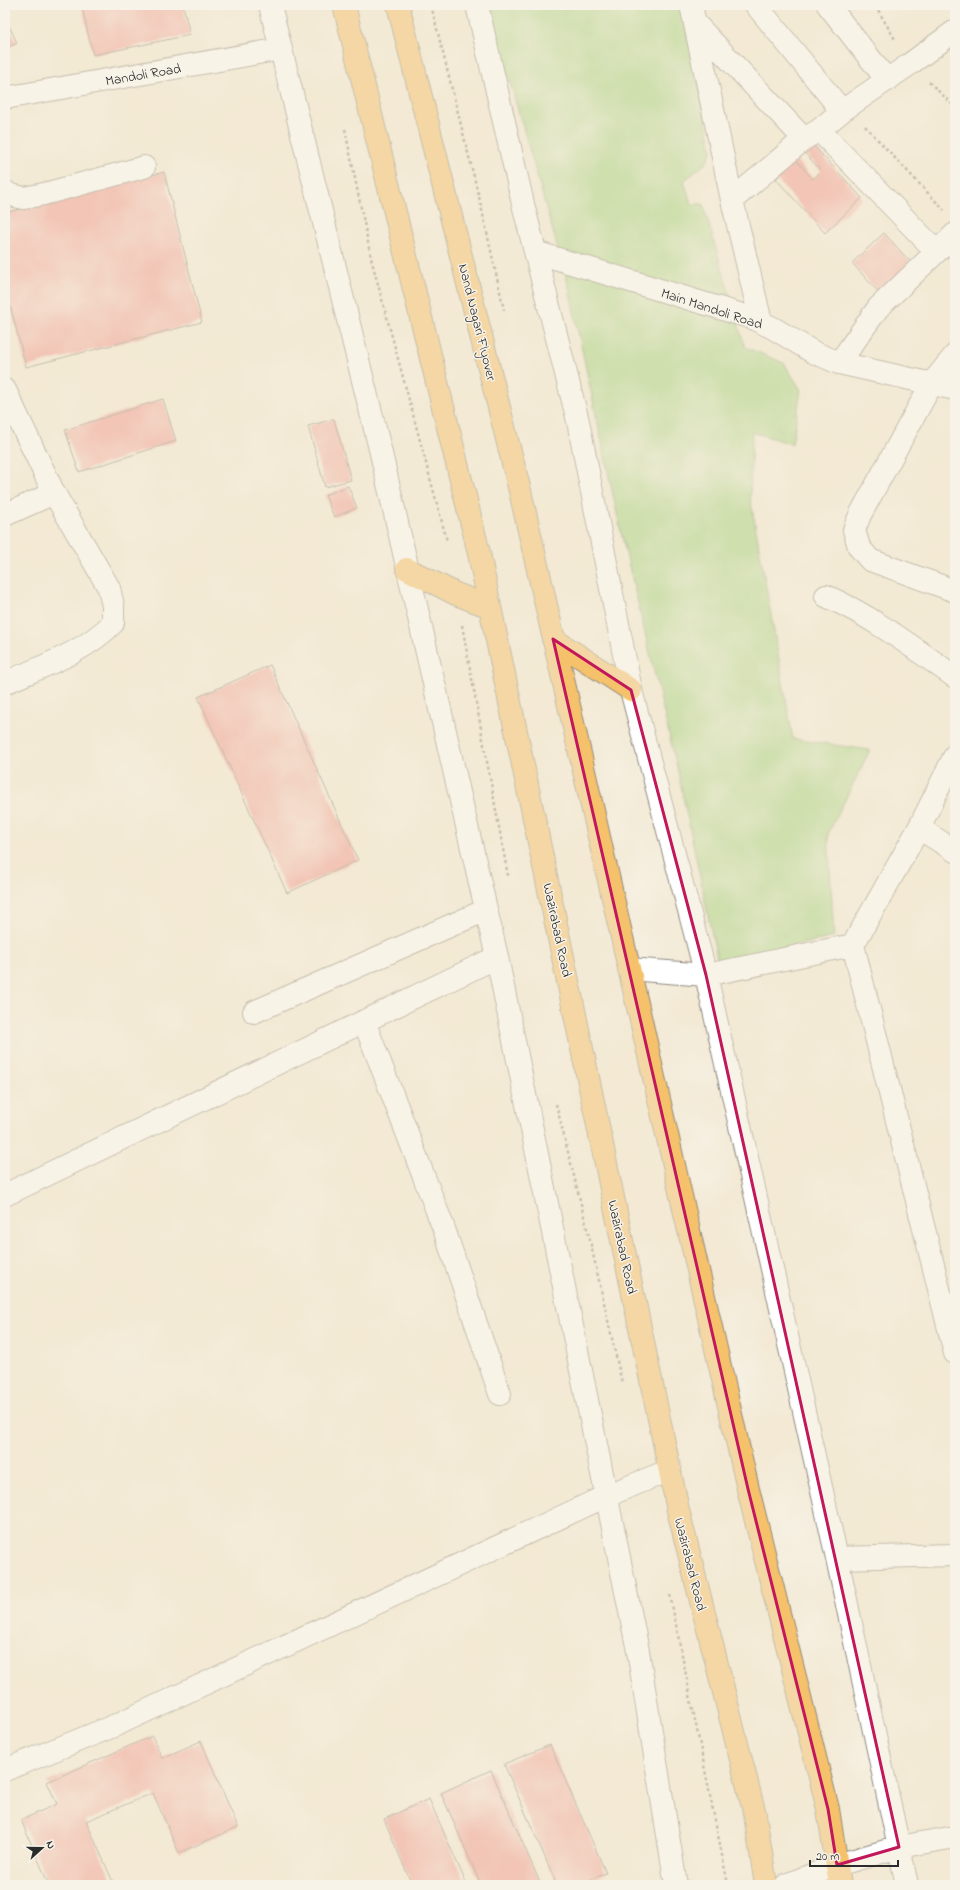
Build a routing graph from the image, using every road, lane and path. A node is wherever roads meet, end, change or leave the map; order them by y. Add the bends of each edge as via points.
1 (270, 5) edge
2 (344, 5) edge
3 (398, 5) edge
4 (477, 5) edge
5 (756, 5) edge
6 (828, 5) edge
7 (875, 5) edge
8 (693, 14) edge
9 (953, 37) edge
10 (281, 49) junction
11 (910, 64) junction
12 (887, 80) junction
13 (5, 98) edge
14 (955, 108) edge
15 (845, 109) junction
16 (344, 122) dead end
17 (812, 135) junction
18 (144, 167) dead end
19 (5, 190) edge
20 (732, 200) junction
21 (945, 212) dead end
22 (955, 234) edge
23 (936, 251) junction
24 (535, 252) junction
25 (761, 322) junction
26 (955, 355) edge
27 (839, 363) junction
28 (932, 383) junction
29 (955, 389) edge
30 (5, 390) edge
31 (54, 493) junction
32 (5, 515) edge
33 (448, 546) dead end
34 (407, 568) junction
35 (955, 591) edge
36 (456, 594) junction
37 (826, 596) dead end
38 (490, 607) junction
39 (554, 639) junction
40 (955, 677) edge
41 (5, 683) edge
42 (631, 690) junction
43 (955, 756) edge
44 (919, 828) junction
45 (955, 851) edge
46 (509, 882) dead end
47 (486, 910) junction
48 (853, 945) junction
49 (497, 957) junction
50 (629, 968) junction
51 (706, 975) junction
52 (254, 1012) dead end
53 (364, 1021) junction
54 (555, 1098) dead end
55 (5, 1195) edge
56 (955, 1353) edge
57 (624, 1389) dead end
58 (500, 1394) dead end
59 (670, 1470) junction
60 (606, 1496) junction
61 (955, 1554) edge
62 (837, 1558) junction
63 (668, 1588) dead end
64 (5, 1770) edge
65 (955, 1837) edge
66 (899, 1847) junction
67 (838, 1875) edge
68 (676, 1885) edge
69 (728, 1885) edge
70 (766, 1885) edge
71 (786, 1885) edge
72 (907, 1885) edge

1 - 10 street
2 - 38 highway via 478,549
3 - 39 highway, Nand Nagari Flyover via 497,398
4 - 24 street
5 - 15 street
6 - 12 street
7 - 11 path
8 - 17 street
8 - 20 street
9 - 11 street
10 - 13 street, Mandoli Road
10 - 34 street
11 - 12 street
11 - 14 path
12 - 15 street
15 - 17 street
15 - 21 path
16 - 33 path via 372,262
17 - 20 street
17 - 23 street
18 - 19 street via 31,197 7,194
20 - 25 street
22 - 23 street
23 - 27 street via 878,308
24 - 25 street, Main Mandoli Road
24 - 42 street via 578,420
25 - 27 street, Main Mandoli Road via 812,352
26 - 28 street
27 - 28 street, Main Mandoli Road
28 - 29 street, Main Mandoli Road
28 - 35 street via 854,530 859,547 870,560
30 - 31 street
31 - 32 street
31 - 41 street via 109,588 113,624 85,646
34 - 36 highway
34 - 47 street
36 - 38 highway
36 - 46 path
37 - 40 street via 893,633
38 - 59 highway, Wazirabad Road
39 - 42 highway
39 - 50 highway
42 - 51 street
43 - 44 street
44 - 45 street
44 - 48 street
47 - 49 street
47 - 52 street
48 - 51 street
48 - 56 street
49 - 53 street
49 - 60 street
50 - 51 street
50 - 67 highway via 748,1489 828,1809
51 - 62 street
53 - 55 street
53 - 58 street via 444,1229
54 - 57 path
59 - 60 street
59 - 70 highway, Wazirabad Road via 755,1815
60 - 64 street via 116,1725
60 - 68 street via 638,1651
61 - 62 street
62 - 66 street
63 - 69 path
65 - 66 street
66 - 67 street
66 - 72 street
67 - 71 street

